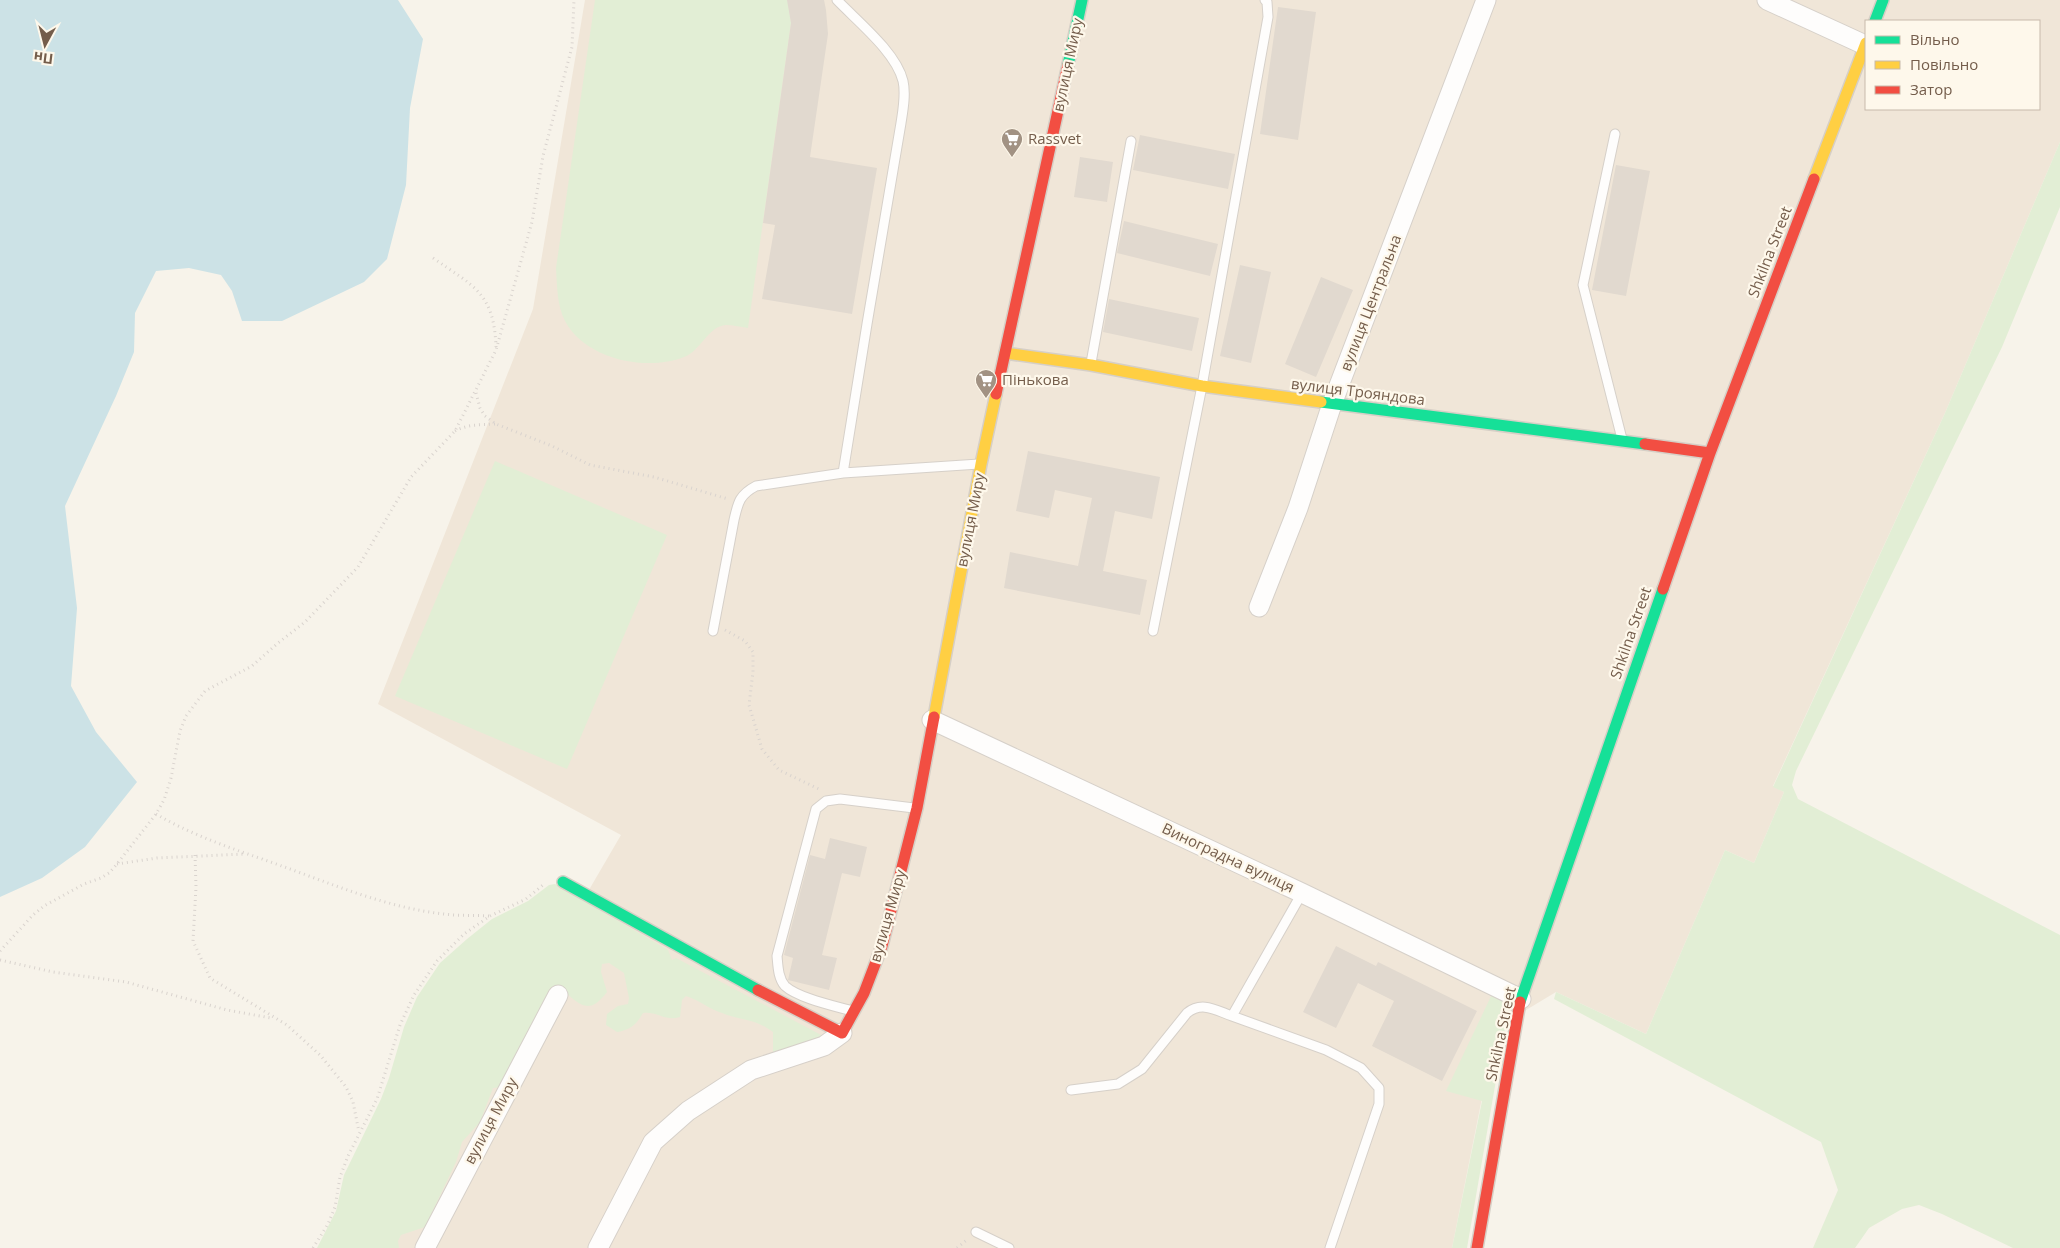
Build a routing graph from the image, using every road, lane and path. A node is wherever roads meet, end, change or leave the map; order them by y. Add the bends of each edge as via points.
1 (574, 0) edge
2 (837, 0) edge
3 (1082, 0) edge
4 (1265, 0) edge
5 (1486, 0) edge
6 (1767, 0) edge
7 (1883, 0) edge
8 (1875, 20) edge
9 (1865, 44) edge
10 (1865, 47) edge
11 (1615, 134) dead end
12 (1131, 141) dead end
13 (433, 258) dead end
14 (496, 350) junction
15 (1005, 353) junction
16 (1091, 365) junction
17 (1202, 386) junction
18 (476, 393) junction
19 (1332, 404) junction
20 (496, 424) junction
21 (455, 431) junction
22 (1623, 441) junction
23 (1710, 453) junction
24 (981, 464) junction
25 (843, 473) junction
26 (738, 502) junction
27 (1259, 608) dead end
28 (716, 617) junction
29 (1153, 630) dead end
30 (713, 631) dead end
31 (932, 720) junction
32 (840, 799) junction
33 (917, 808) junction
34 (156, 814) junction
35 (248, 854) junction
36 (194, 855) junction
37 (117, 864) junction
38 (563, 882) joint
39 (1302, 893) junction
40 (490, 916) junction
41 (0, 951) edge
42 (0, 960) edge
43 (558, 995) dead end
44 (1521, 999) junction
45 (854, 1012) junction
46 (1232, 1016) junction
47 (274, 1018) junction
48 (842, 1033) junction
49 (1071, 1090) dead end
50 (360, 1133) junction
51 (976, 1232) dead end
52 (314, 1248) edge
53 (425, 1248) edge
54 (598, 1248) edge
55 (1009, 1248) edge
56 (1330, 1248) edge
57 (1476, 1248) edge

1 - 14 path via 572,47 543,156 532,222
2 - 25 lane via 899,68 904,96
3 - 15 street, вулиця Миру
4 - 17 lane via 1268,17
5 - 19 street, вулиця Центральна
6 - 9 street
7 - 8 street
10 - 23 street, Shkilna Street
11 - 22 lane via 1583,285
12 - 16 lane
13 - 14 path via 483,295 494,321
14 - 18 path
15 - 16 street, вулиця Трояндова
15 - 24 street, вулиця Миру
16 - 17 street, вулиця Трояндова
17 - 19 street, вулиця Трояндова
17 - 29 lane
18 - 20 path via 480,408
18 - 21 path
19 - 22 street, вулиця Трояндова
19 - 27 street, вулиця Центральна via 1298,508
20 - 21 path via 464,426
20 - 26 path via 590,465 654,477
21 - 34 path via 411,477 351,576 305,622 252,666 205,691 186,716 180,731 168,790
22 - 23 street, вулиця Трояндова
23 - 44 street, Shkilna Street
24 - 25 lane
24 - 31 street, вулиця Миру
25 - 26 lane via 756,486 745,492
26 - 28 lane
28 - 30 lane
28 - 32 path via 727,632 744,641 753,652 750,705 762,749 779,770
31 - 33 street, вулиця Миру
31 - 39 street, Виноградна вулиця
32 - 33 lane
32 - 45 lane via 826,801 816,809 777,956 778,973 785,986 804,997
33 - 45 street, вулиця Миру via 882,946
34 - 35 path via 188,831
34 - 37 path
35 - 36 path
35 - 40 path via 400,905 444,914
36 - 37 path
36 - 47 path via 193,942 210,978
37 - 41 path via 101,878 44,906
38 - 40 path via 547,882 526,899
38 - 48 street
39 - 44 street, Виноградна вулиця
39 - 46 lane
40 - 50 path via 464,934 437,961 414,995 400,1025 377,1099
42 - 47 path via 53,972 126,982 218,1008
43 - 53 street, вулиця Миру
44 - 57 street, Shkilna Street
45 - 48 street, вулиця Миру
46 - 49 lane via 1208,1007 1195,1007 1142,1069 1118,1084
46 - 56 lane via 1326,1050 1361,1068 1379,1088 1379,1104
47 - 50 path via 298,1035 346,1087
48 - 54 street, вулиця Миру via 824,1046 751,1070 688,1111 653,1142
50 - 52 path via 340,1177 328,1224
51 - 55 lane

